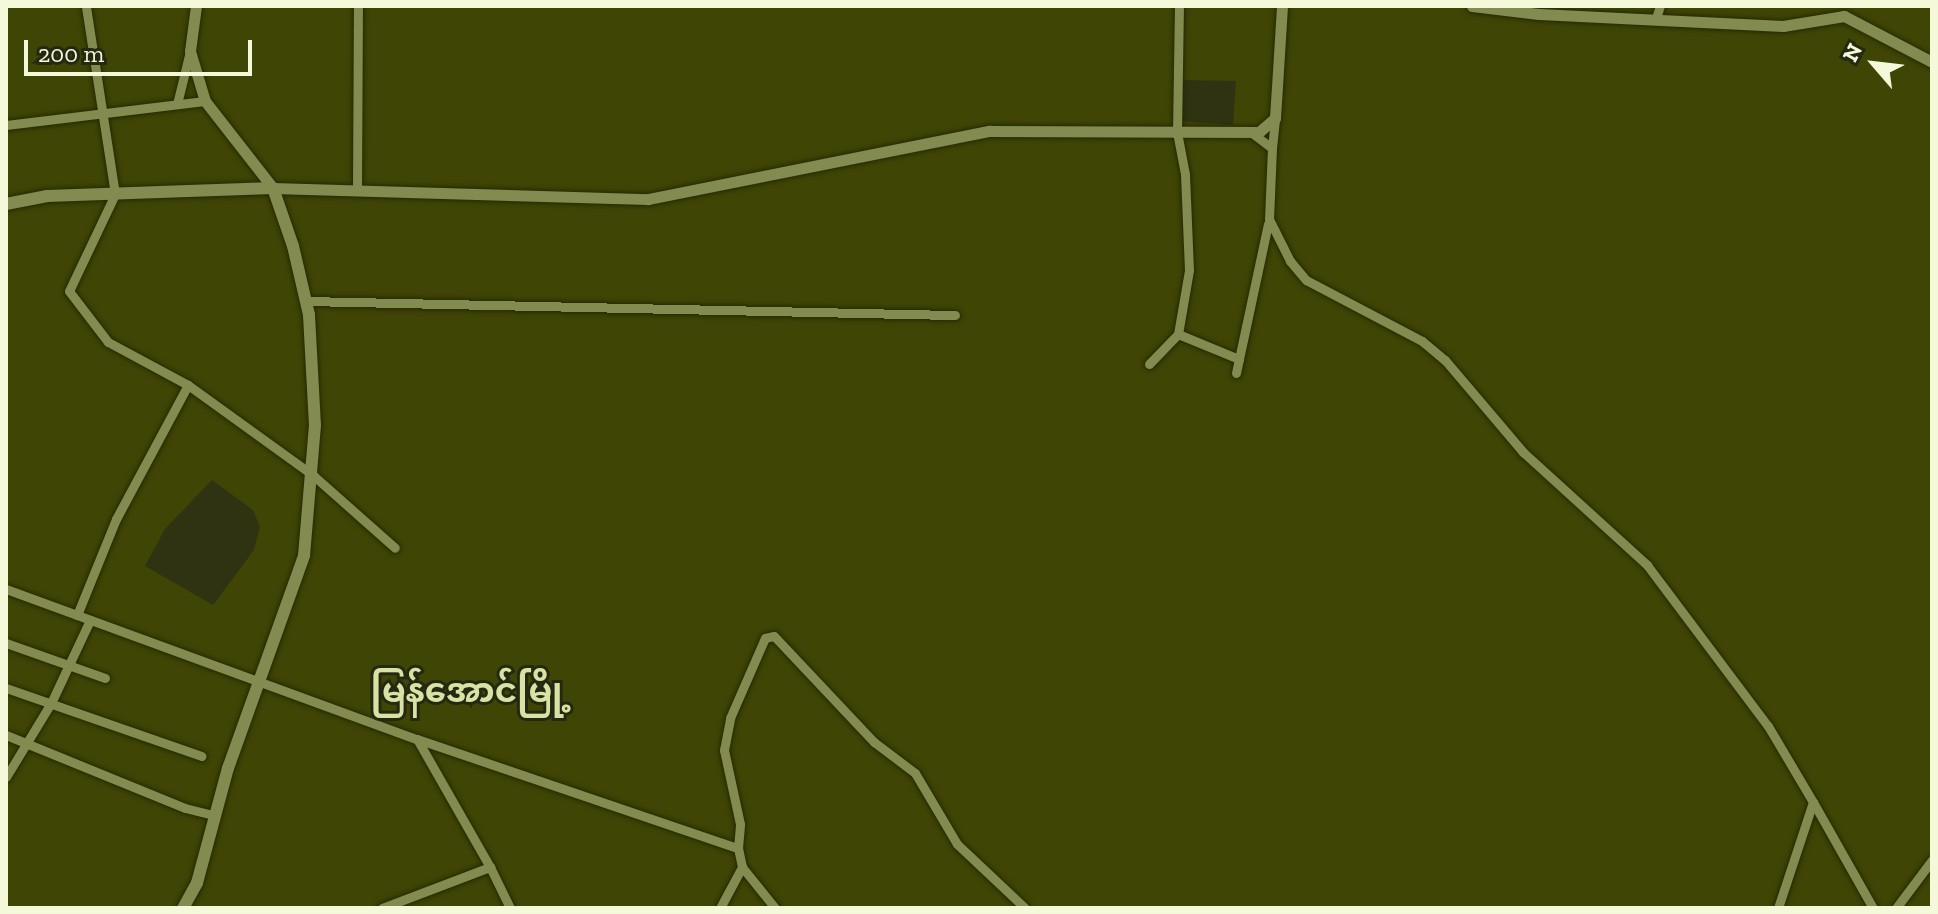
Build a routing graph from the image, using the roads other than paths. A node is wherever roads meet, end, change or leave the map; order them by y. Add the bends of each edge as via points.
1 (86, 6) edge
2 (196, 6) edge
3 (358, 6) edge
4 (1179, 6) edge
5 (1282, 6) edge
6 (1472, 6) edge
7 (1658, 12) edge
8 (1830, 12) edge
9 (190, 51) junction
10 (1932, 62) edge
11 (205, 101) junction
12 (177, 104) junction
13 (102, 112) junction
14 (1275, 118) junction
15 (6, 125) edge
16 (1177, 132) junction
17 (1252, 133) junction
18 (1272, 148) junction
19 (273, 188) junction
20 (357, 190) junction
21 (115, 194) junction
22 (6, 204) edge
23 (1269, 219) junction
24 (306, 301) junction
25 (955, 315) dead end
26 (1178, 334) junction
27 (1239, 359) junction
28 (1149, 364) dead end
29 (1236, 373) dead end
30 (188, 385) junction
31 (314, 476) junction
32 (395, 548) dead end
33 (6, 589) edge
34 (77, 615) junction
35 (90, 620) junction
36 (6, 643) edge
37 (71, 664) junction
38 (105, 678) dead end
39 (258, 683) junction
40 (6, 688) edge
41 (51, 703) junction
42 (6, 735) edge
43 (417, 739) junction
44 (28, 743) junction
45 (201, 756) dead end
46 (6, 777) edge
47 (1813, 802) junction
48 (214, 815) junction
49 (738, 848) junction
50 (1932, 860) edge
51 (490, 867) junction
52 (742, 867) junction
53 (400, 904) edge
54 (183, 908) edge
55 (382, 908) edge
56 (510, 908) edge
57 (720, 908) edge
58 (775, 908) edge
59 (1025, 908) edge
60 (1778, 908) edge
61 (1873, 908) edge
62 (1896, 908) edge

1 - 13 street
2 - 9 street
3 - 20 street
4 - 16 street
5 - 14 street
6 - 7 street
7 - 8 street via 1783,26
8 - 10 street via 1858,20
9 - 11 street
9 - 12 street
11 - 12 street
11 - 19 street
12 - 13 street
13 - 15 street
13 - 21 street
14 - 17 street
14 - 18 street
16 - 17 street
16 - 20 street via 989,131 648,199
16 - 26 street via 1185,174 1189,270
17 - 18 street
18 - 23 street
19 - 20 street
19 - 21 main road
19 - 24 main road
21 - 22 main road via 47,196
21 - 30 street via 69,291 108,342
23 - 27 street
23 - 47 street via 1273,234 1306,280 1422,341 1445,360 1523,452 1647,565 1768,726
24 - 25 street
24 - 31 main road
26 - 27 street
26 - 28 street
27 - 29 street
30 - 31 street
30 - 34 street via 116,519
31 - 32 street
31 - 39 main road via 304,556
33 - 34 street
34 - 35 street
35 - 37 street
35 - 39 street
36 - 37 street
37 - 38 street
37 - 41 street
39 - 43 street
39 - 48 main road
40 - 41 street
41 - 44 street
41 - 45 street
42 - 44 street
43 - 49 street
43 - 51 street
44 - 46 street
44 - 48 street
47 - 60 street
47 - 61 street
48 - 54 main road via 197,883
49 - 52 street
49 - 59 street via 740,824 724,750 735,706 765,638 774,636 874,742 915,773 957,844
50 - 62 street
51 - 53 street
51 - 56 street
52 - 57 street
52 - 58 street
53 - 55 street

